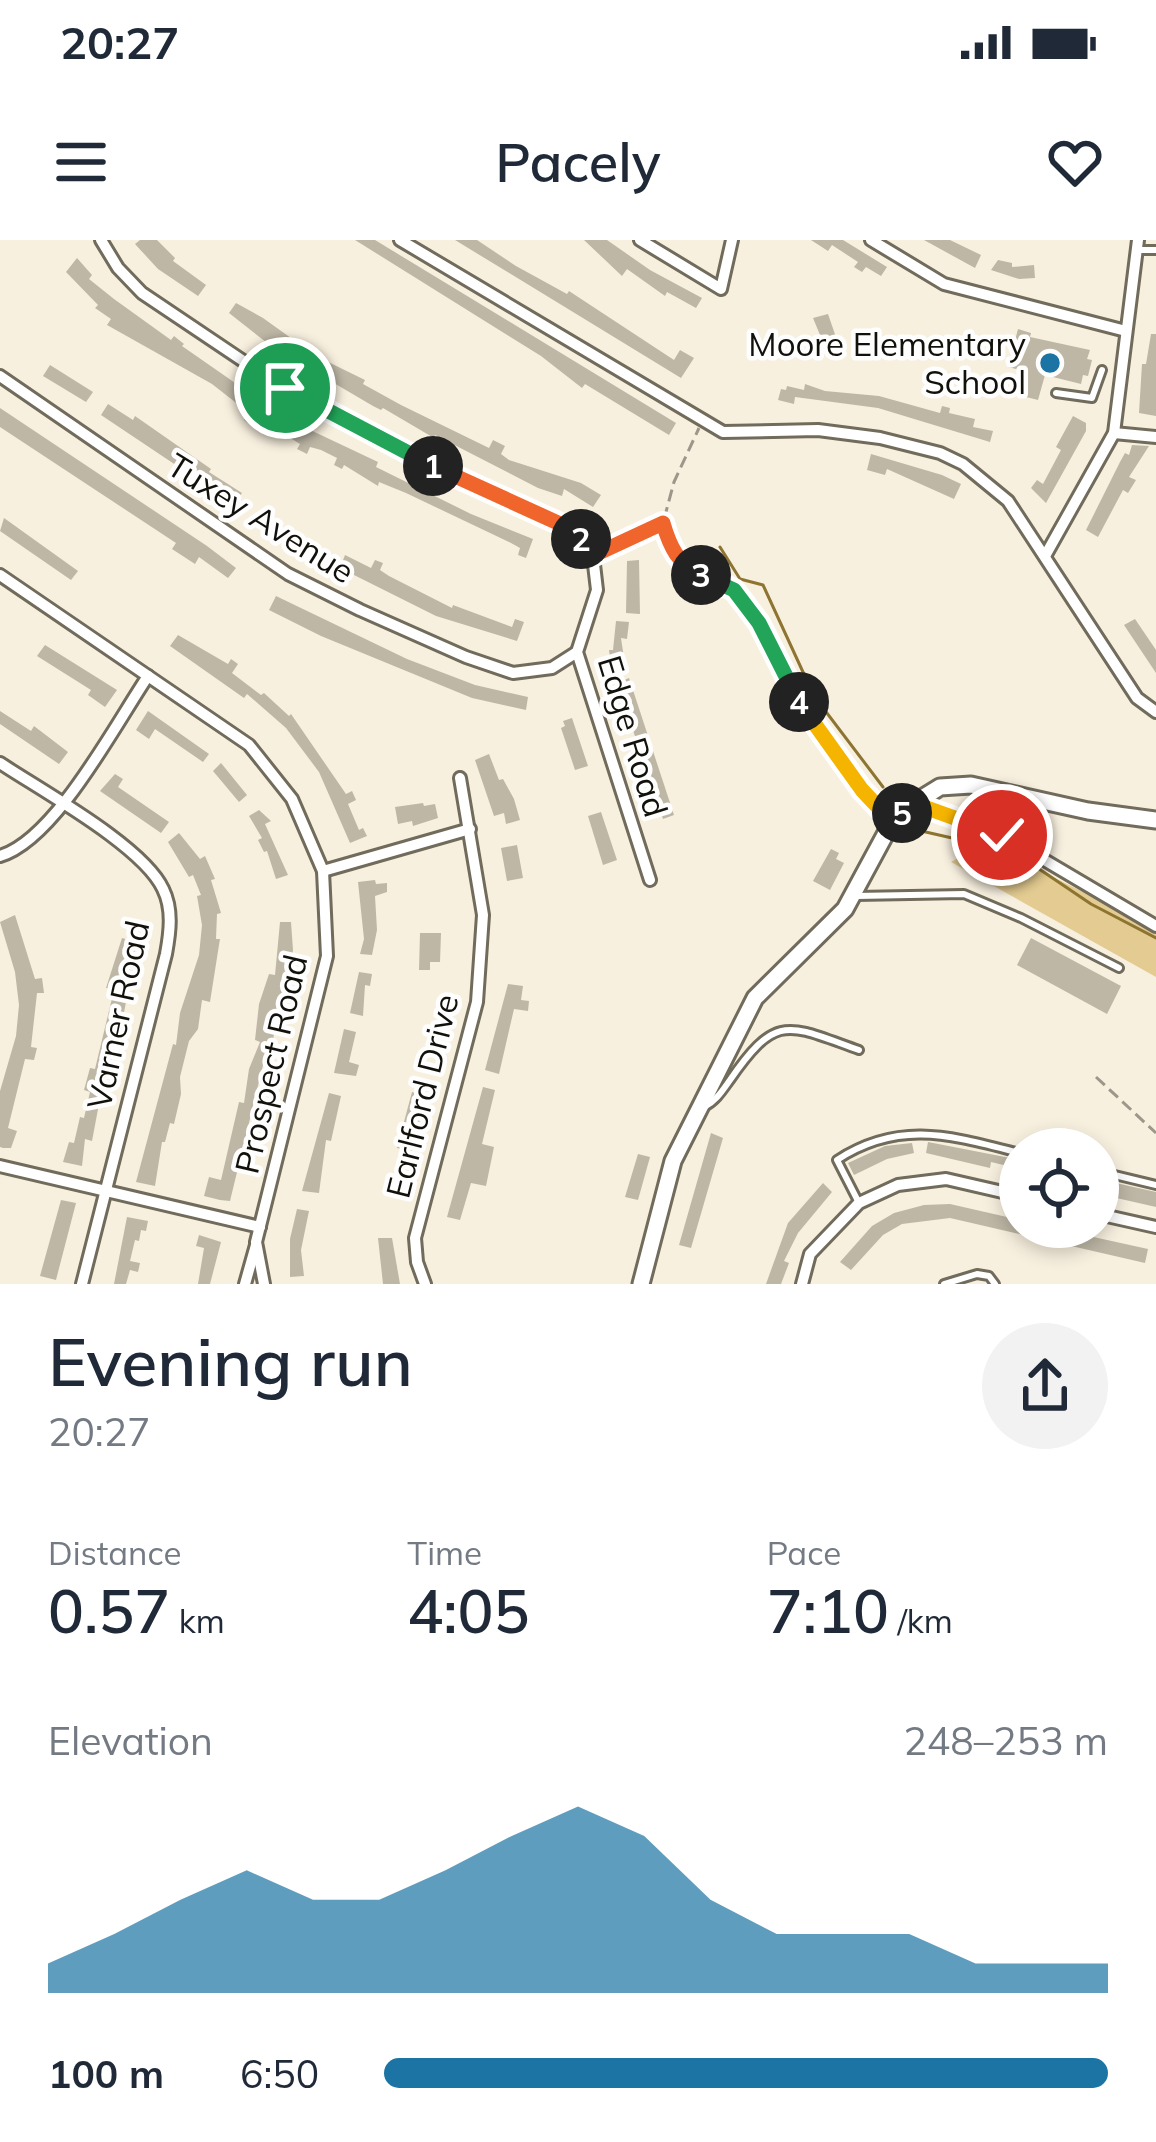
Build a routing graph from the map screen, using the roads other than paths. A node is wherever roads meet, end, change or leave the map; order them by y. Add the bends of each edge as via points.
1 (101, 240) edge
2 (400, 240) edge
3 (640, 240) edge
4 (732, 240) edge
5 (871, 240) edge
6 (1137, 245) edge
7 (1156, 250) edge
8 (1126, 332) junction
9 (1102, 370) dead end
10 (0, 376) edge
11 (1099, 385) junction
12 (1119, 387) junction
13 (1056, 393) dead end
14 (1114, 433) junction
15 (1156, 437) edge
16 (1045, 556) junction
17 (0, 575) edge
18 (577, 652) junction
19 (148, 676) junction
20 (1156, 712) edge
21 (0, 763) edge
22 (460, 778) dead end
23 (913, 803) junction
24 (62, 805) junction
25 (1156, 820) edge
26 (470, 829) junction
27 (0, 856) edge
28 (323, 871) junction
29 (650, 880) dead end
30 (852, 896) junction
31 (1156, 926) edge
32 (1119, 968) dead end
33 (859, 1050) dead end
34 (700, 1107) junction
35 (999, 1149) edge
36 (0, 1166) edge
37 (1119, 1176) edge
38 (1156, 1184) edge
39 (105, 1191) junction
40 (999, 1191) edge
41 (859, 1202) junction
42 (1119, 1219) edge
43 (260, 1227) junction
44 (1156, 1227) edge
45 (256, 1242) junction
46 (82, 1284) edge
47 (245, 1284) edge
48 (264, 1284) edge
49 (425, 1284) edge
50 (641, 1284) edge
51 (802, 1284) edge
52 (944, 1284) edge
53 (995, 1284) edge

1 - 18 street, Edge Road via 142,293 285,388 569,528 592,556 597,590
2 - 16 street via 723,432 818,430 940,453 1007,501
3 - 4 street via 721,289
5 - 8 street via 944,284
6 - 7 lane
6 - 8 street
8 - 12 street
9 - 11 lane
10 - 18 street, Tuxey Avenue via 288,574 360,610 513,673 552,668
11 - 12 lane
11 - 13 lane via 1092,398
12 - 14 street
14 - 15 street
14 - 16 street
16 - 20 street via 1137,698
17 - 19 street, Prospect Road
18 - 29 street, Edge Road
19 - 24 street
19 - 28 street, Prospect Road via 249,745 292,799
21 - 24 street, Varner Road
22 - 26 street, Earlford Drive
23 - 25 street via 940,787 971,784
23 - 30 street via 892,822
23 - 31 street via 1016,842
24 - 27 street via 32,841
24 - 39 street, Varner Road via 136,854 169,909 166,954
26 - 28 street
26 - 49 street, Earlford Drive via 482,915 477,1002 415,1238
28 - 43 street, Prospect Road via 327,956
30 - 32 lane via 964,894
30 - 34 street via 754,998
33 - 34 lane via 778,1030 754,1045 715,1101
34 - 50 street via 674,1161
35 - 41 lane via 930,1133 859,1146 837,1160
36 - 39 street
37 - 38 lane
39 - 43 street
39 - 46 street, Varner Road
40 - 41 street via 946,1179 898,1185
41 - 51 street via 810,1254
42 - 44 street
43 - 45 street, Prospect Road
45 - 47 street
45 - 48 street, Prospect Road
52 - 53 lane via 977,1274

